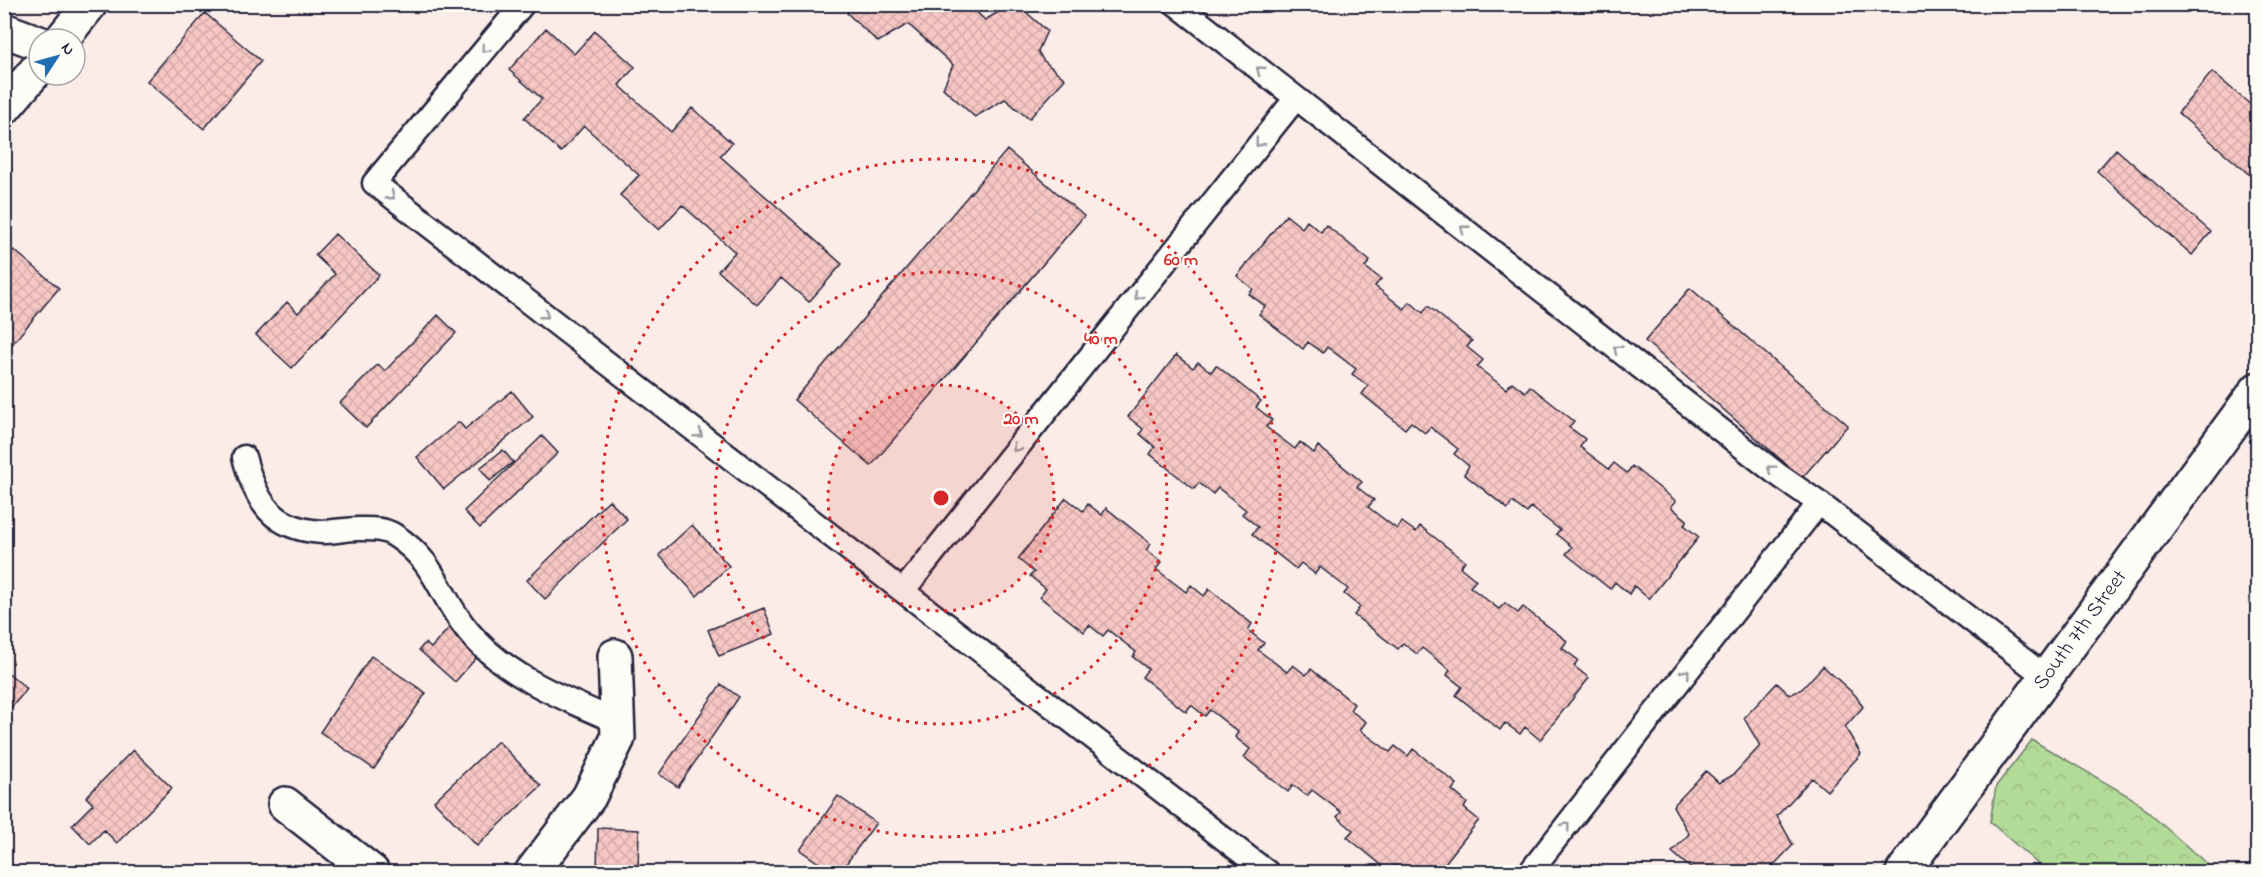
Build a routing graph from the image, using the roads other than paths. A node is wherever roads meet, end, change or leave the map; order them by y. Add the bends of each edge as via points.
1 (90, 4) edge
2 (523, 4) edge
3 (1176, 4) edge
4 (72, 27) edge
5 (4, 30) edge
6 (27, 39) edge
7 (27, 81) edge
8 (1296, 98) junction
9 (4, 108) edge
10 (2258, 389) edge
11 (244, 457) dead end
12 (1819, 502) junction
13 (903, 591) junction
14 (615, 656) dead end
15 (2047, 678) junction
16 (618, 722) junction
17 (285, 804) dead end
18 (372, 873) edge
19 (532, 873) edge
20 (1267, 873) edge
21 (1530, 873) edge
22 (1903, 873) edge

1 - 4 street
2 -> 13 lane via 374,183
8 -> 3 lane
5 - 6 street
7 - 9 street
12 -> 8 lane via 1777,474
8 -> 13 lane
10 - 15 street, South 7th Street
11 - 16 lane via 253,490 268,511 291,525 322,532 378,529 392,533 421,555 468,631 507,667 544,690
12 - 15 lane
21 -> 12 lane
13 - 20 lane
14 - 16 street
15 - 22 street, South 7th Street
16 - 19 street via 618,738 589,797
17 - 18 street

